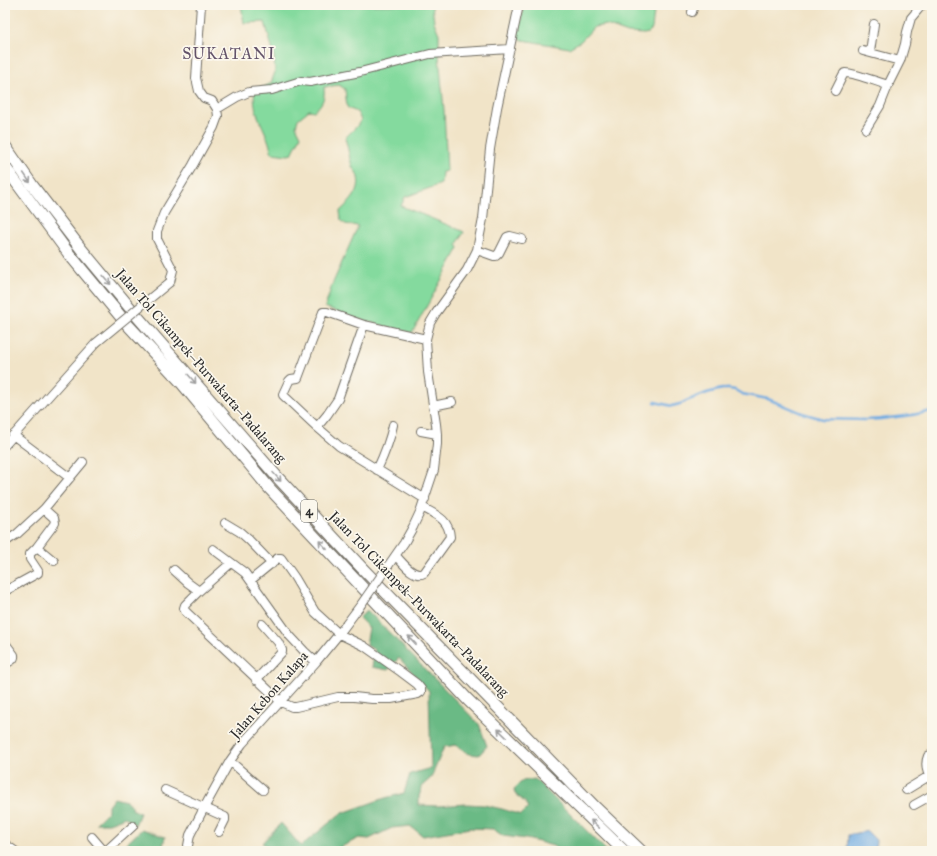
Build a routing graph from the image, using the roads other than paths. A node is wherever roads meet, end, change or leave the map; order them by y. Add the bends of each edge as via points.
1 (201, 5) edge
2 (520, 5) edge
3 (922, 5) edge
4 (874, 24) dead end
5 (510, 50) junction
6 (900, 61) junction
7 (888, 85) junction
8 (835, 91) dead end
9 (217, 109) junction
10 (866, 129) dead end
11 (5, 146) edge
12 (5, 166) edge
13 (522, 239) dead end
14 (477, 250) junction
15 (364, 325) junction
16 (426, 339) junction
17 (452, 402) dead end
18 (433, 406) junction
19 (393, 425) dead end
20 (317, 427) junction
21 (421, 431) dead end
22 (437, 434) junction
23 (13, 435) junction
24 (5, 445) edge
25 (83, 462) dead end
26 (377, 470) junction
27 (70, 478) junction
28 (423, 503) junction
29 (44, 509) junction
30 (224, 523) dead end
31 (5, 542) edge
32 (38, 547) junction
33 (213, 549) dead end
34 (396, 556) junction
35 (54, 561) dead end
36 (232, 563) junction
37 (272, 564) junction
38 (174, 570) dead end
39 (251, 580) junction
40 (5, 591) edge
41 (199, 591) junction
42 (262, 624) dead end
43 (339, 634) junction
44 (5, 644) edge
45 (316, 662) junction
46 (5, 664) edge
47 (256, 680) junction
48 (280, 702) junction
49 (932, 754) edge
50 (230, 762) junction
51 (930, 779) edge
52 (165, 790) dead end
53 (263, 790) dead end
54 (906, 790) dead end
55 (932, 795) edge
56 (914, 806) dead end
57 (204, 808) junction
58 (133, 826) dead end
59 (219, 832) dead end
60 (92, 837) dead end
61 (5, 844) edge
62 (15, 851) edge
63 (105, 851) edge
64 (187, 851) edge
65 (624, 851) edge
66 (641, 851) edge

1 - 9 street via 196,78 201,94 212,101
2 - 5 street
3 - 6 street via 909,23
4 - 6 street via 866,51
5 - 9 street via 430,54 360,72 310,82 301,81 272,90 249,92
5 - 14 street via 490,149
6 - 7 street
7 - 8 street via 844,73
7 - 10 street via 880,106
9 - 23 street, bridge via 218,116 214,127 164,213 157,231 157,238 173,270 170,282 96,343
11 -> 66 highway, Jalan Tol Cikampek–Purwakarta–Padalarang / 4 via 82,250 279,479 362,568
65 -> 12 highway, Jalan Tol Cikampek–Purwakarta–Padalarang / 4 via 468,700 270,489 180,382 121,318 69,254
13 - 14 street via 507,237 496,256
14 - 16 street via 467,270 430,323
15 - 16 street
15 - 20 street via 338,399
15 - 20 street via 323,312 298,378 291,379 283,391 284,395
16 - 18 street, Jalan Kebon Kalapa
17 - 18 street
18 - 22 street, Jalan Kebon Kalapa
19 - 26 street
20 - 26 street via 339,446
21 - 22 street
22 - 28 street, Jalan Kebon Kalapa via 434,470
23 - 24 street
23 - 27 street
25 - 27 street
26 - 28 street
27 - 29 street
28 - 34 street, Jalan Kebon Kalapa
28 - 34 street via 442,518 450,538 421,575 408,569
29 - 31 street
29 - 32 street via 54,518 54,523
30 - 37 street via 240,532
32 - 35 street
32 - 40 street via 29,557 38,574
33 - 36 street
34 - 43 street, Jalan Kebon Kalapa, bridge
36 - 39 street
36 - 41 street
37 - 39 street
37 - 43 street via 278,558 282,558 315,612
38 - 41 street
39 - 45 street via 290,636
41 - 47 street via 185,605 185,611
42 - 47 street via 278,642 282,652
43 - 45 street, Jalan Kebon Kalapa
43 - 48 street via 364,646 401,672 417,684 421,692 391,699 338,697 296,707
44 - 46 street via 14,655 13,659
45 - 48 street, Jalan Kebon Kalapa
47 - 48 street
48 - 50 street, Jalan Kebon Kalapa via 242,744
49 - 51 street via 926,759
50 - 53 street
50 - 57 street, Jalan Kebon Kalapa
51 - 54 street
52 - 57 street
55 - 56 street
57 - 59 street via 226,818
57 - 64 street, Jalan Kebon Kalapa via 190,836
58 - 63 street
60 - 63 street
61 - 62 street

